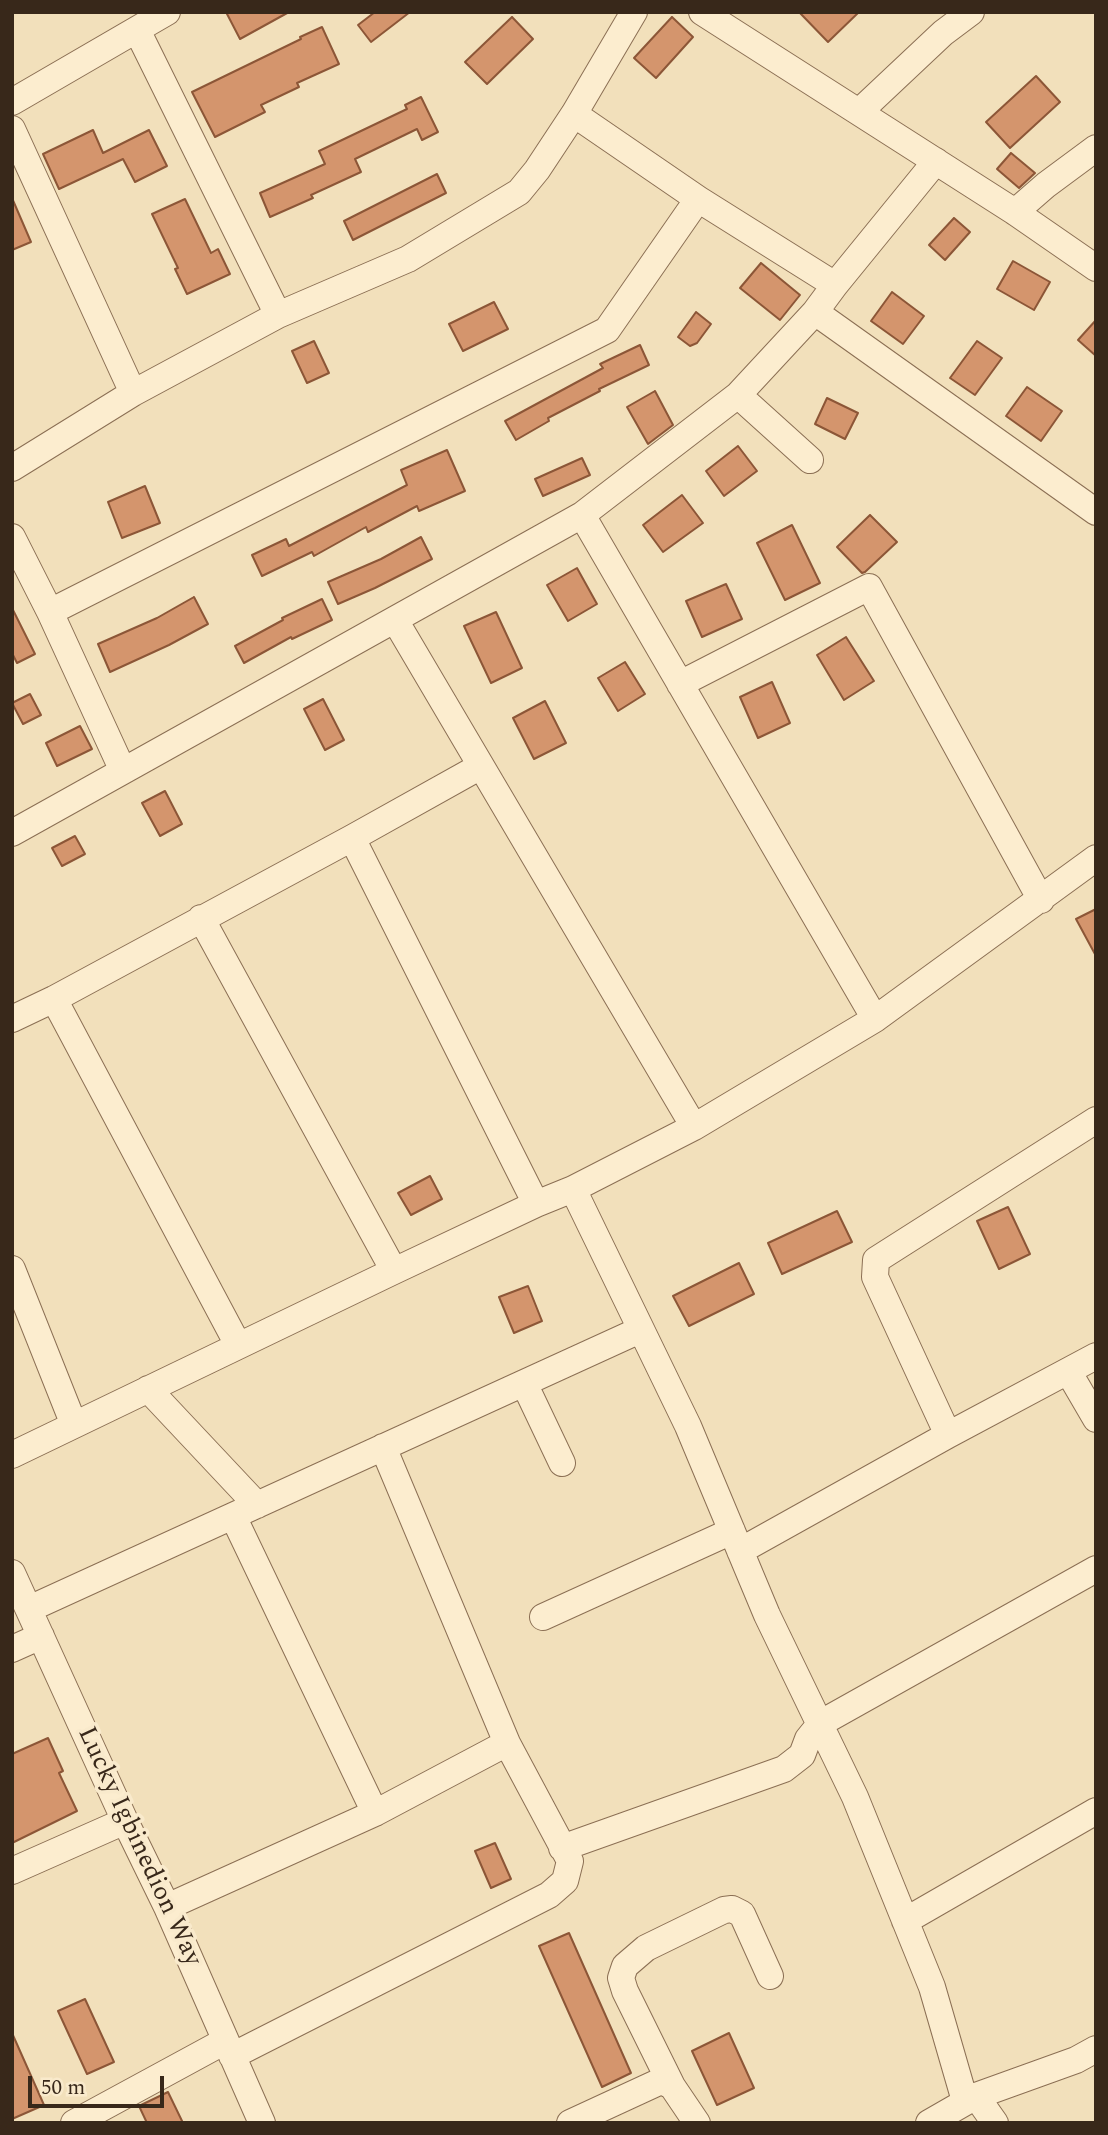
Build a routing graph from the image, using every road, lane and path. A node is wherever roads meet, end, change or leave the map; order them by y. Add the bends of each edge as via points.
1 (167, 12) edge
2 (634, 12) edge
3 (702, 12) edge
4 (971, 12) edge
5 (137, 30) junction
6 (13, 99) edge
7 (859, 112) junction
8 (574, 114) junction
9 (12, 129) edge
10 (1096, 148) edge
11 (936, 161) junction
12 (698, 199) junction
13 (1015, 212) junction
14 (1096, 268) edge
15 (835, 285) junction
16 (815, 312) junction
17 (278, 315) junction
18 (134, 393) junction
19 (738, 395) junction
20 (810, 460) dead end
21 (12, 468) edge
22 (1096, 512) edge
23 (582, 515) junction
24 (12, 537) edge
25 (50, 611) junction
26 (395, 620) junction
27 (680, 684) junction
28 (481, 765) junction
29 (124, 771) junction
30 (12, 833) edge
31 (352, 838) junction
32 (1095, 862) edge
33 (1041, 900) junction
34 (201, 918) junction
35 (54, 999) junction
36 (12, 1019) edge
37 (875, 1019) junction
38 (1096, 1120) edge
39 (694, 1127) junction
40 (573, 1189) junction
41 (536, 1204) junction
42 (12, 1269) edge
43 (394, 1271) junction
44 (640, 1329) junction
45 (239, 1345) junction
46 (1096, 1356) edge
47 (1068, 1371) junction
48 (524, 1383) junction
49 (148, 1389) junction
50 (1096, 1419) edge
51 (74, 1425) junction
52 (948, 1435) junction
53 (383, 1447) junction
54 (12, 1455) edge
55 (562, 1463) dead end
56 (245, 1510) junction
57 (736, 1541) junction
58 (1096, 1569) edge
59 (12, 1573) edge
60 (29, 1609) junction
61 (543, 1617) dead end
62 (41, 1636) junction
63 (12, 1649) edge
64 (821, 1723) junction
65 (508, 1743) junction
66 (1096, 1811) edge
67 (375, 1814) junction
68 (125, 1821) junction
69 (562, 1848) junction
70 (12, 1871) edge
71 (167, 1907) junction
72 (905, 1921) junction
73 (770, 1976) dead end
74 (229, 2048) junction
75 (1096, 2049) edge
76 (672, 2086) junction
77 (970, 2099) junction
78 (74, 2123) edge
79 (262, 2123) edge
80 (570, 2123) edge
81 (697, 2123) edge
82 (929, 2123) edge
83 (995, 2123) edge

1 - 5 street
2 - 8 street
3 - 7 street
4 - 7 street
5 - 6 street
5 - 17 street
7 - 11 street
8 - 12 street
8 - 17 street via 519,192 408,258
9 - 18 street
10 - 13 street
11 - 13 street
11 - 15 street
12 - 15 street
12 - 25 street via 607,330
13 - 14 street
15 - 16 street
16 - 19 street
16 - 22 street
17 - 18 street
18 - 21 street
19 - 20 street
19 - 23 street
23 - 26 street
23 - 27 street
24 - 25 street
25 - 29 street
26 - 28 street
26 - 29 street
27 - 33 street via 869,587
27 - 37 street
28 - 31 street
28 - 39 street
29 - 30 street
31 - 34 street
31 - 41 street
32 - 33 street
33 - 37 street
34 - 35 street
34 - 43 street
35 - 36 street
35 - 45 street
37 - 39 street
38 - 52 street via 876,1260 876,1277
39 - 40 street
40 - 41 street
40 - 44 street
41 - 43 street
42 - 51 street
43 - 45 street
44 - 48 street
44 - 57 street via 688,1426
45 - 49 street
46 - 47 street
47 - 50 street
47 - 52 street
48 - 53 street
48 - 55 street
49 - 51 street
49 - 56 street
51 - 54 street
52 - 57 street
53 - 56 street
53 - 65 street
56 - 60 street
56 - 67 street
57 - 61 street
57 - 64 street
58 - 64 street
59 - 60 street, Lucky Igbinedion Way
60 - 62 street, Lucky Igbinedion Way
62 - 63 street
62 - 68 street, Lucky Igbinedion Way
64 - 69 street via 802,1755 783,1769
64 - 72 street
65 - 67 street
65 - 69 street
66 - 72 street
67 - 71 street
68 - 70 street
68 - 71 street, Lucky Igbinedion Way
69 - 74 street via 570,1861 565,1881 549,1895
71 - 74 street, Lucky Igbinedion Way
72 - 77 street
73 - 76 street via 742,1913 732,1909 646,1948 625,1966 621,1978 625,1991
74 - 78 street
74 - 79 street, Lucky Igbinedion Way
75 - 77 street
76 - 80 street via 661,2081 649,2085
76 - 81 street
77 - 82 street
77 - 83 street

